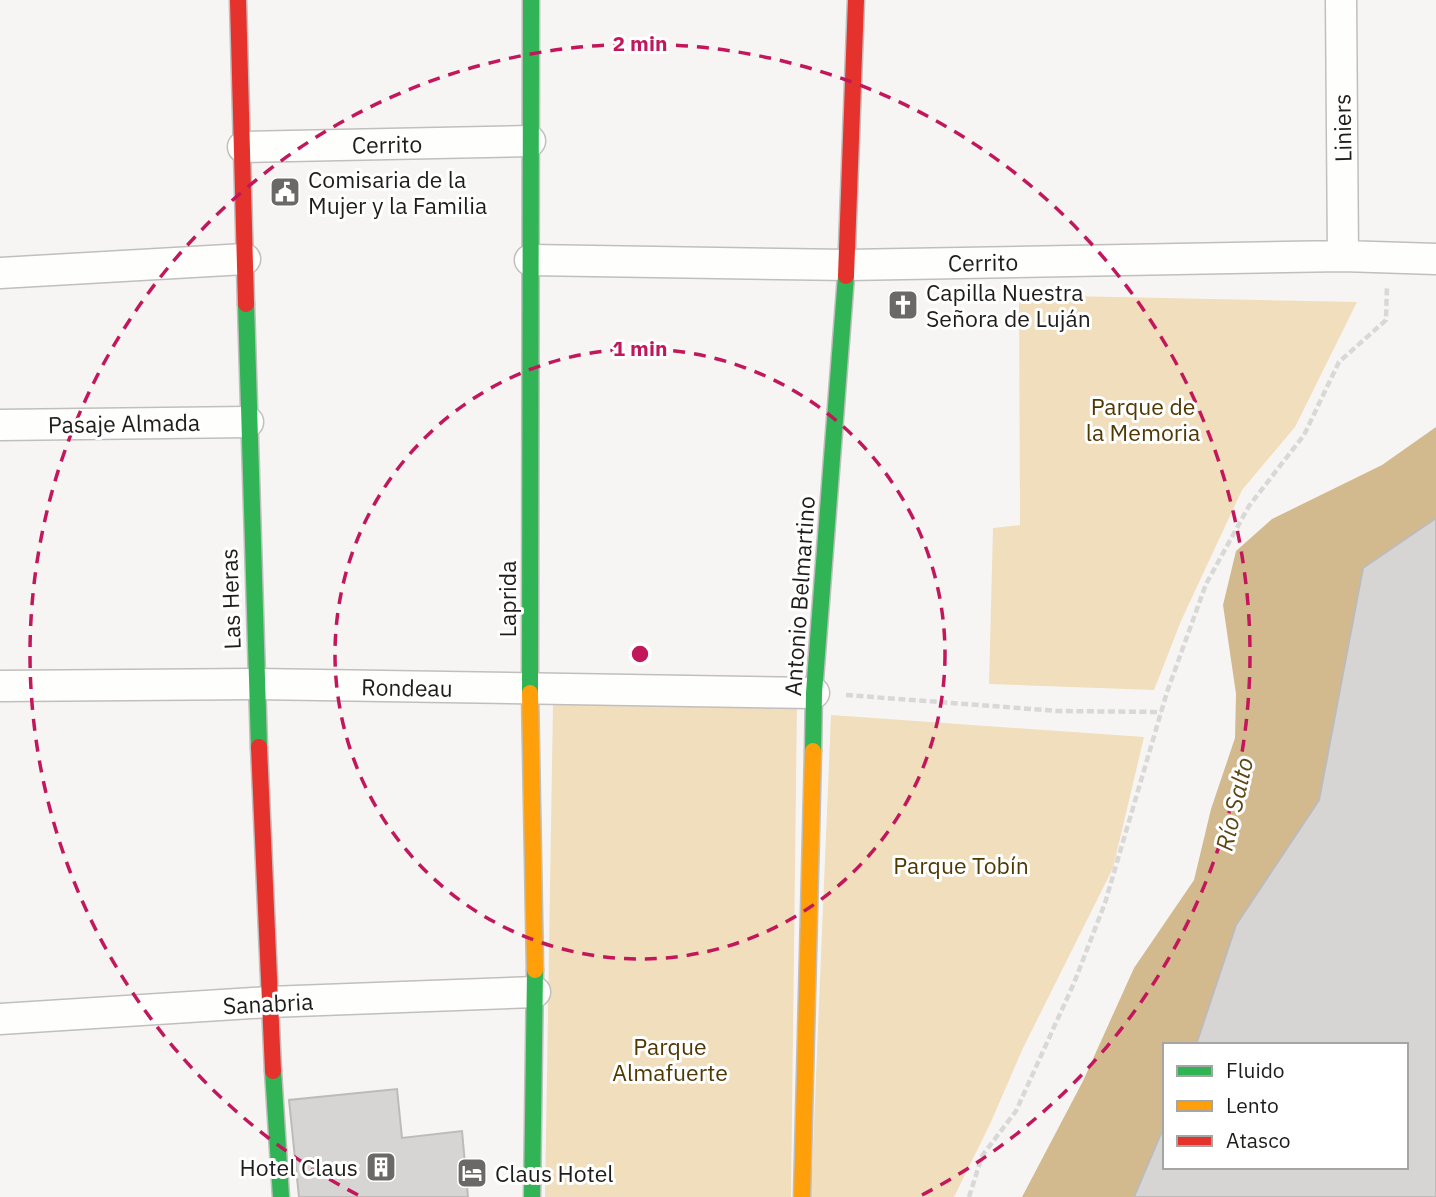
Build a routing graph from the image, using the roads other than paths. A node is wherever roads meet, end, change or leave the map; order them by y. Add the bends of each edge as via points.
1 (238, 0) edge
2 (531, 0) edge
3 (856, 0) edge
4 (1340, 0) edge
5 (530, 142) junction
6 (243, 147) junction
7 (1343, 256) junction
8 (245, 259) junction
9 (1436, 259) edge
10 (530, 260) junction
11 (847, 265) junction
12 (0, 273) edge
13 (248, 422) junction
14 (0, 425) edge
15 (256, 684) junction
16 (0, 686) edge
17 (530, 690) junction
18 (814, 693) junction
19 (535, 992) junction
20 (269, 1002) junction
21 (0, 1019) edge
22 (281, 1197) edge
23 (532, 1197) edge
24 (802, 1197) edge

1 - 6 street, Las Heras
2 - 5 street, Laprida
3 - 11 street, Antonio Belmartino
4 - 7 street, Liniers
5 - 6 street, Cerrito
5 - 10 street, Laprida
6 - 8 street, Las Heras
7 - 9 street, Cerrito
7 - 11 street, Cerrito
8 - 12 street
8 - 13 street, Las Heras
10 - 11 street, Cerrito
10 - 17 street, Laprida
11 - 18 street, Antonio Belmartino
13 - 14 street, Pasaje Almada
13 - 15 street, Las Heras
15 - 16 street, Rondeau
15 - 17 street, Rondeau
15 - 20 street, Las Heras
17 - 18 street, Rondeau
17 - 19 street, Laprida
18 - 24 street, Antonio Belmartino
19 - 20 street, Sanabria
19 - 23 street, Laprida
20 - 21 street, Sanabria
20 - 22 street, Las Heras

